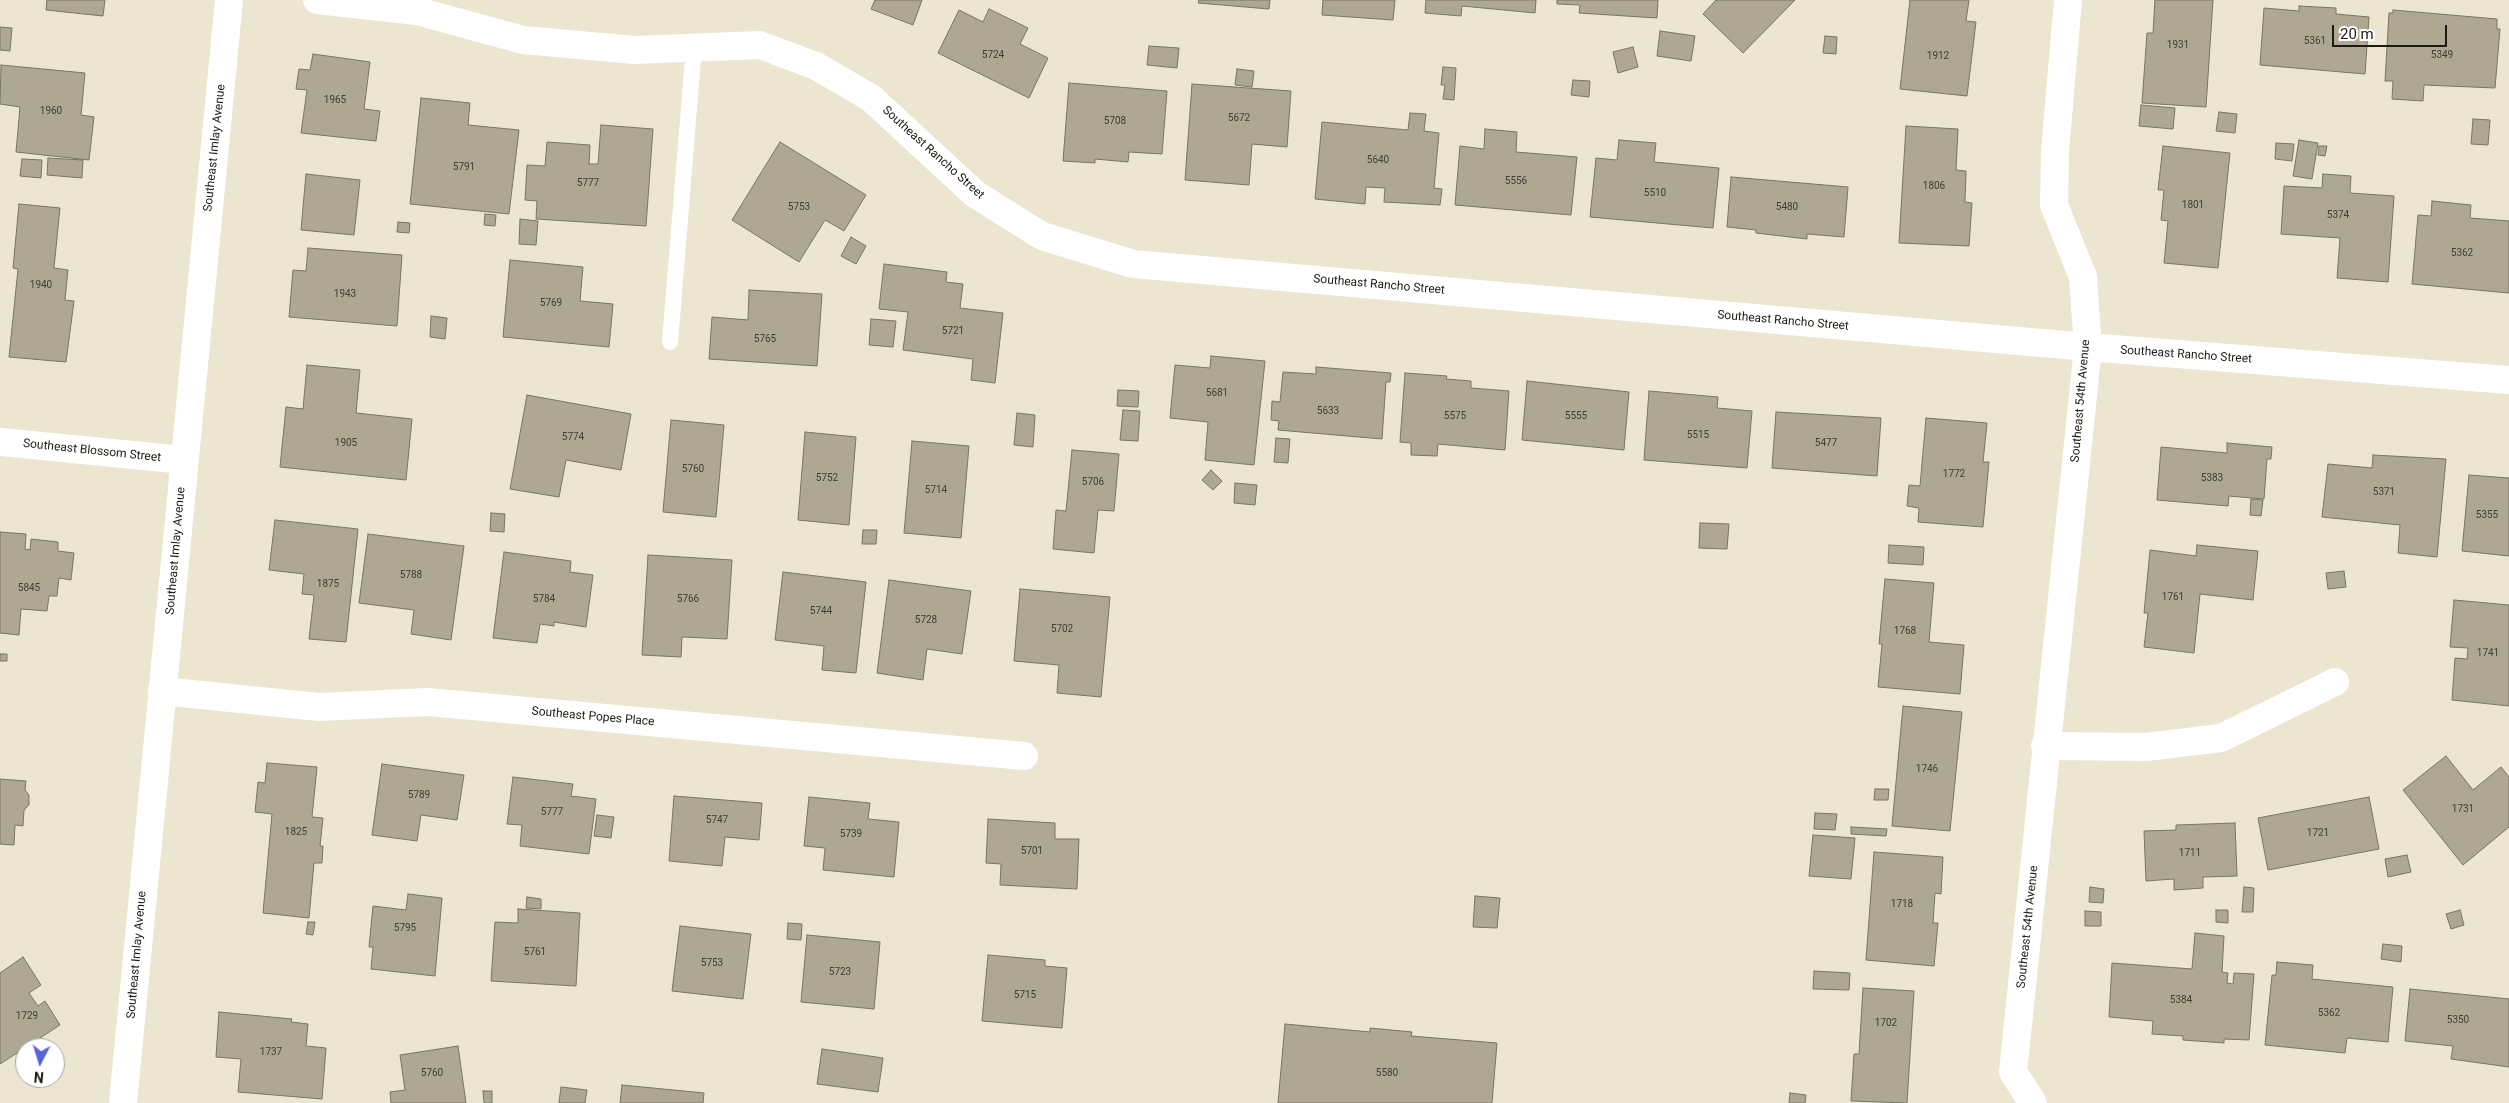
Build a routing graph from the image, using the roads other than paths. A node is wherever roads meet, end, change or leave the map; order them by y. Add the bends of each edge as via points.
1 (229, 0) edge
2 (318, 0) edge
3 (2068, 0) edge
4 (694, 46) junction
5 (670, 342) dead end
6 (2088, 347) junction
7 (2509, 380) edge
8 (0, 442) edge
9 (184, 460) junction
10 (2335, 682) dead end
11 (162, 691) junction
12 (2046, 746) junction
13 (1024, 756) dead end
14 (123, 1103) edge
15 (2033, 1103) edge

1 - 9 street, Southeast Imlay Avenue
2 - 4 street, Southeast Rancho Street via 417,11 523,40 635,50
3 - 6 street, Southeast 54th Avenue via 2055,151 2054,205 2083,277
4 - 5 lane
4 - 6 street, Southeast Rancho Street via 760,45 816,66 871,98 983,199 1042,236 1133,264
6 - 7 street, Southeast Rancho Street
6 - 12 street, Southeast 54th Avenue
8 - 9 street, Southeast Blossom Street
9 - 11 street, Southeast Imlay Avenue
10 - 12 street via 2221,738 2146,747
11 - 13 street, Southeast Popes Place via 319,707 428,702
11 - 14 street, Southeast Imlay Avenue
12 - 15 street, Southeast 54th Avenue via 2013,1072

